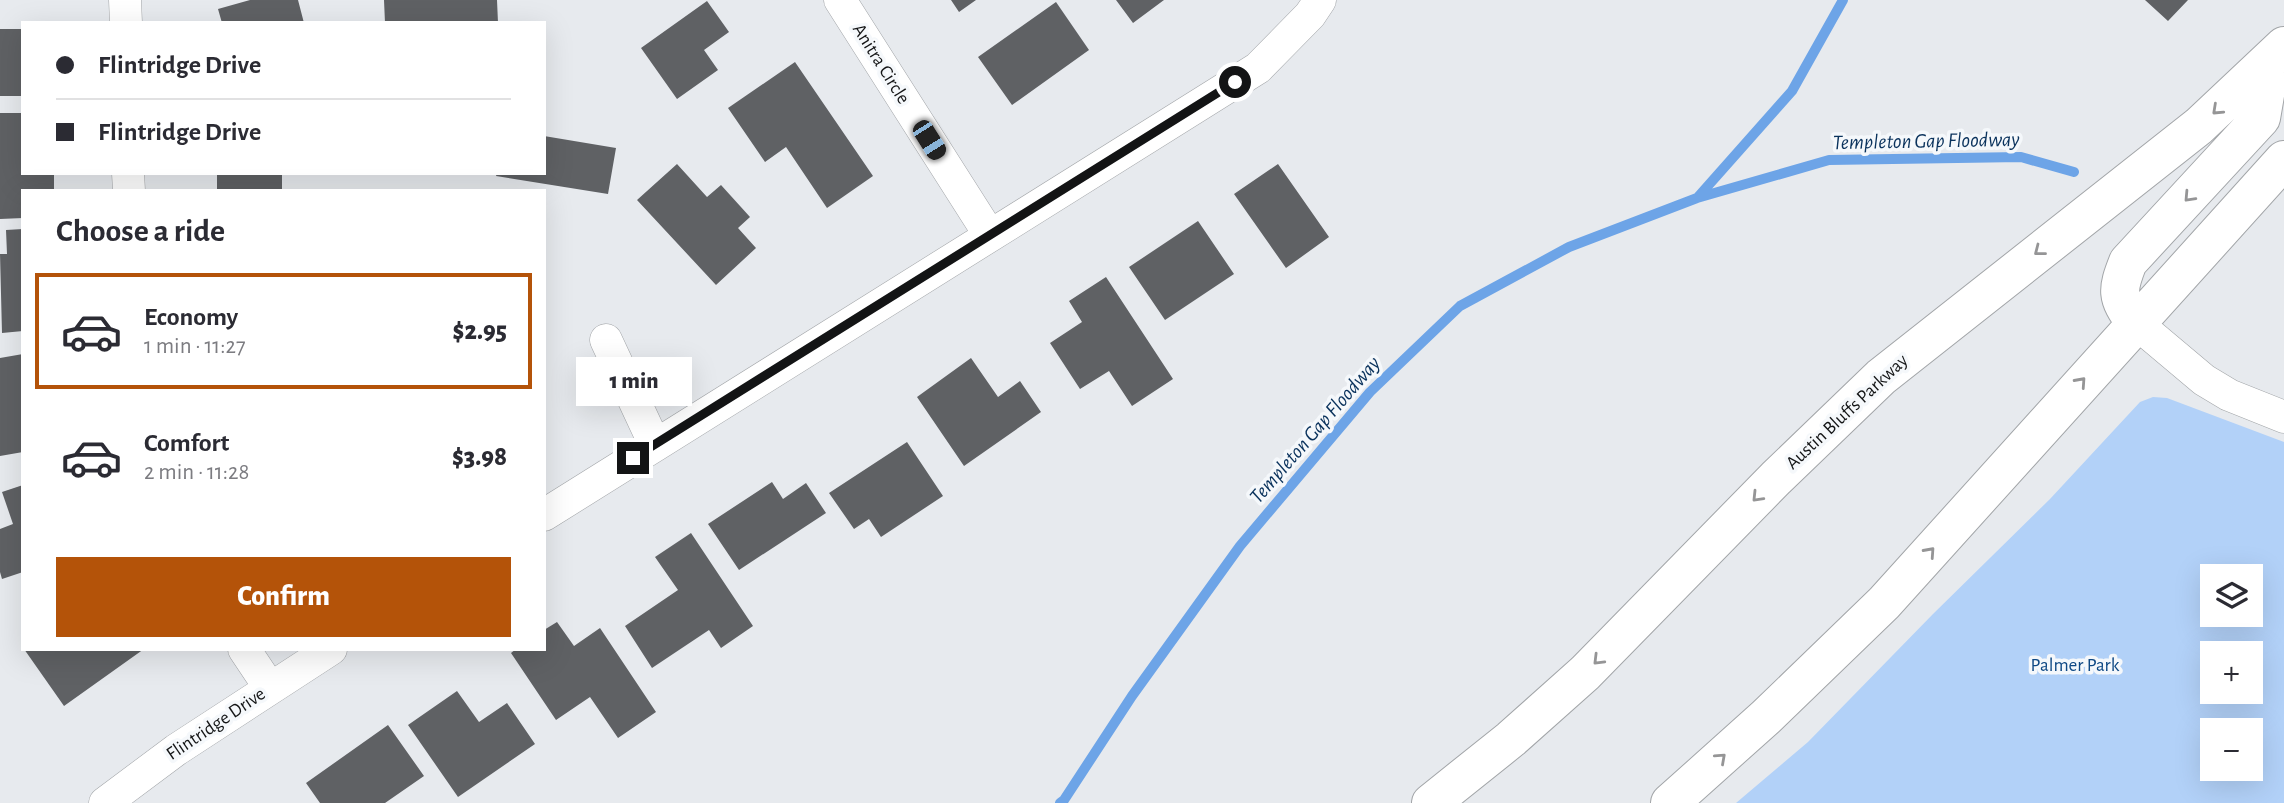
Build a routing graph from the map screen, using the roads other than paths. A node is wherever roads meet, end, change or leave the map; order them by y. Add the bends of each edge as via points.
1 (125, 0) edge
2 (840, 0) edge
3 (1320, 0) edge
4 (126, 21) edge
5 (2277, 53) edge
6 (2284, 160) edge
7 (989, 234) junction
8 (2135, 322) junction
9 (606, 340) dead end
10 (2284, 417) edge
11 (655, 444) junction
12 (546, 514) edge
13 (245, 651) edge
14 (328, 651) edge
15 (270, 688) junction
16 (105, 803) edge
17 (1431, 803) edge
18 (1670, 803) edge

1 - 4 street
2 - 7 street, Anitra Circle
3 - 7 street via 1258,68
5 -> 8 main road via 2261,118 2128,262 2119,284 2123,306
5 -> 17 main road, Austin Bluffs Parkway via 2199,126 1881,377 1585,673
6 - 8 main road
7 - 11 street
8 - 10 street via 2204,380
18 -> 8 main road via 1884,603
9 - 11 street
11 - 12 street
13 - 15 street
14 - 15 street, Flintridge Drive
15 - 16 street, Flintridge Drive

